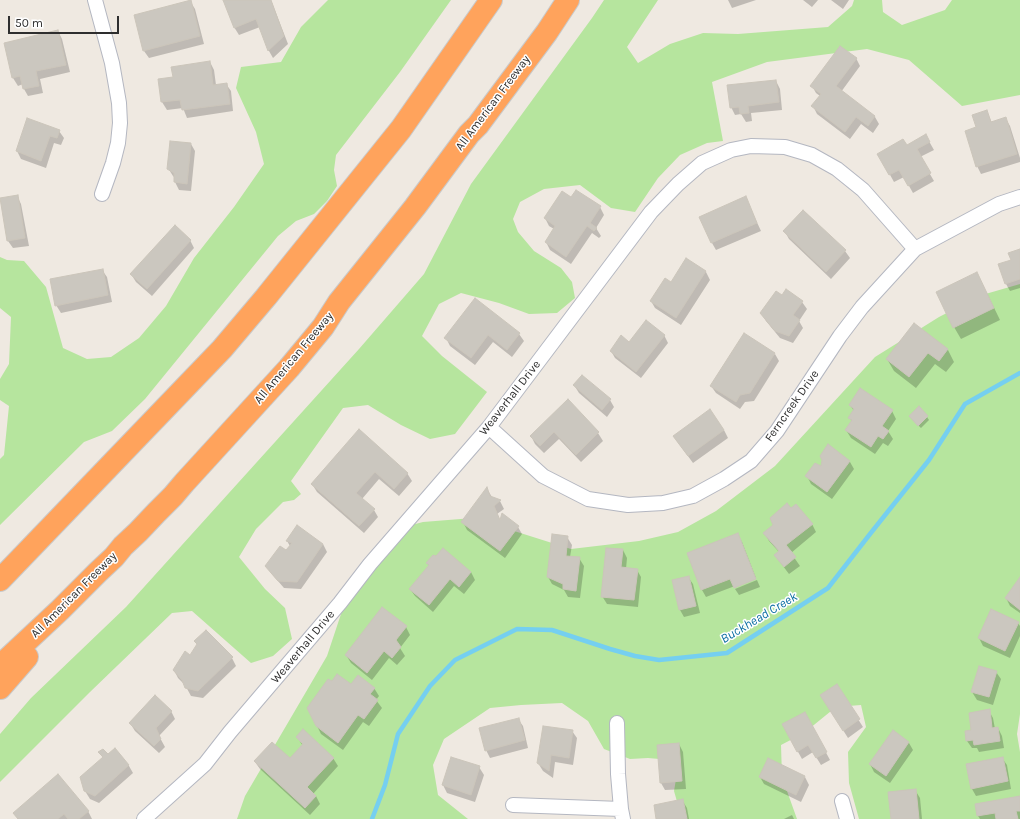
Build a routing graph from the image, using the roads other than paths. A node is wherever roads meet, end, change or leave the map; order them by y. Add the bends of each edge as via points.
1 (95, 0) edge
2 (491, 0) edge
3 (568, 0) edge
4 (102, 194) dead end
5 (1020, 197) edge
6 (915, 249) junction
7 (489, 427) junction
8 (19, 561) junction
9 (0, 572) edge
10 (0, 580) edge
11 (60, 610) junction
12 (0, 666) edge
13 (0, 688) edge
14 (617, 723) dead end
15 (842, 801) dead end
16 (513, 805) dead end
17 (622, 814) edge
18 (144, 819) edge
19 (847, 819) edge

1 - 4 street via 112,62 120,123 113,163
2 - 8 highway via 401,129 266,297 222,349
3 - 11 highway, All American Freeway via 478,125 289,368 173,496
5 - 6 street, Ferncreek Drive via 999,204
6 - 7 street, Ferncreek Drive via 840,336 777,432 751,461 693,496 663,503 628,505 588,499 543,476
6 - 7 street, Weaverhall Drive via 863,190 837,169 812,155 785,147 751,146 731,150 702,163 651,212
7 - 18 street, Weaverhall Drive via 370,564 205,764
8 - 9 highway
8 - 10 highway
11 - 12 highway, All American Freeway
11 - 13 highway via 28,655
14 - 17 street
15 - 19 street
16 - 17 street

